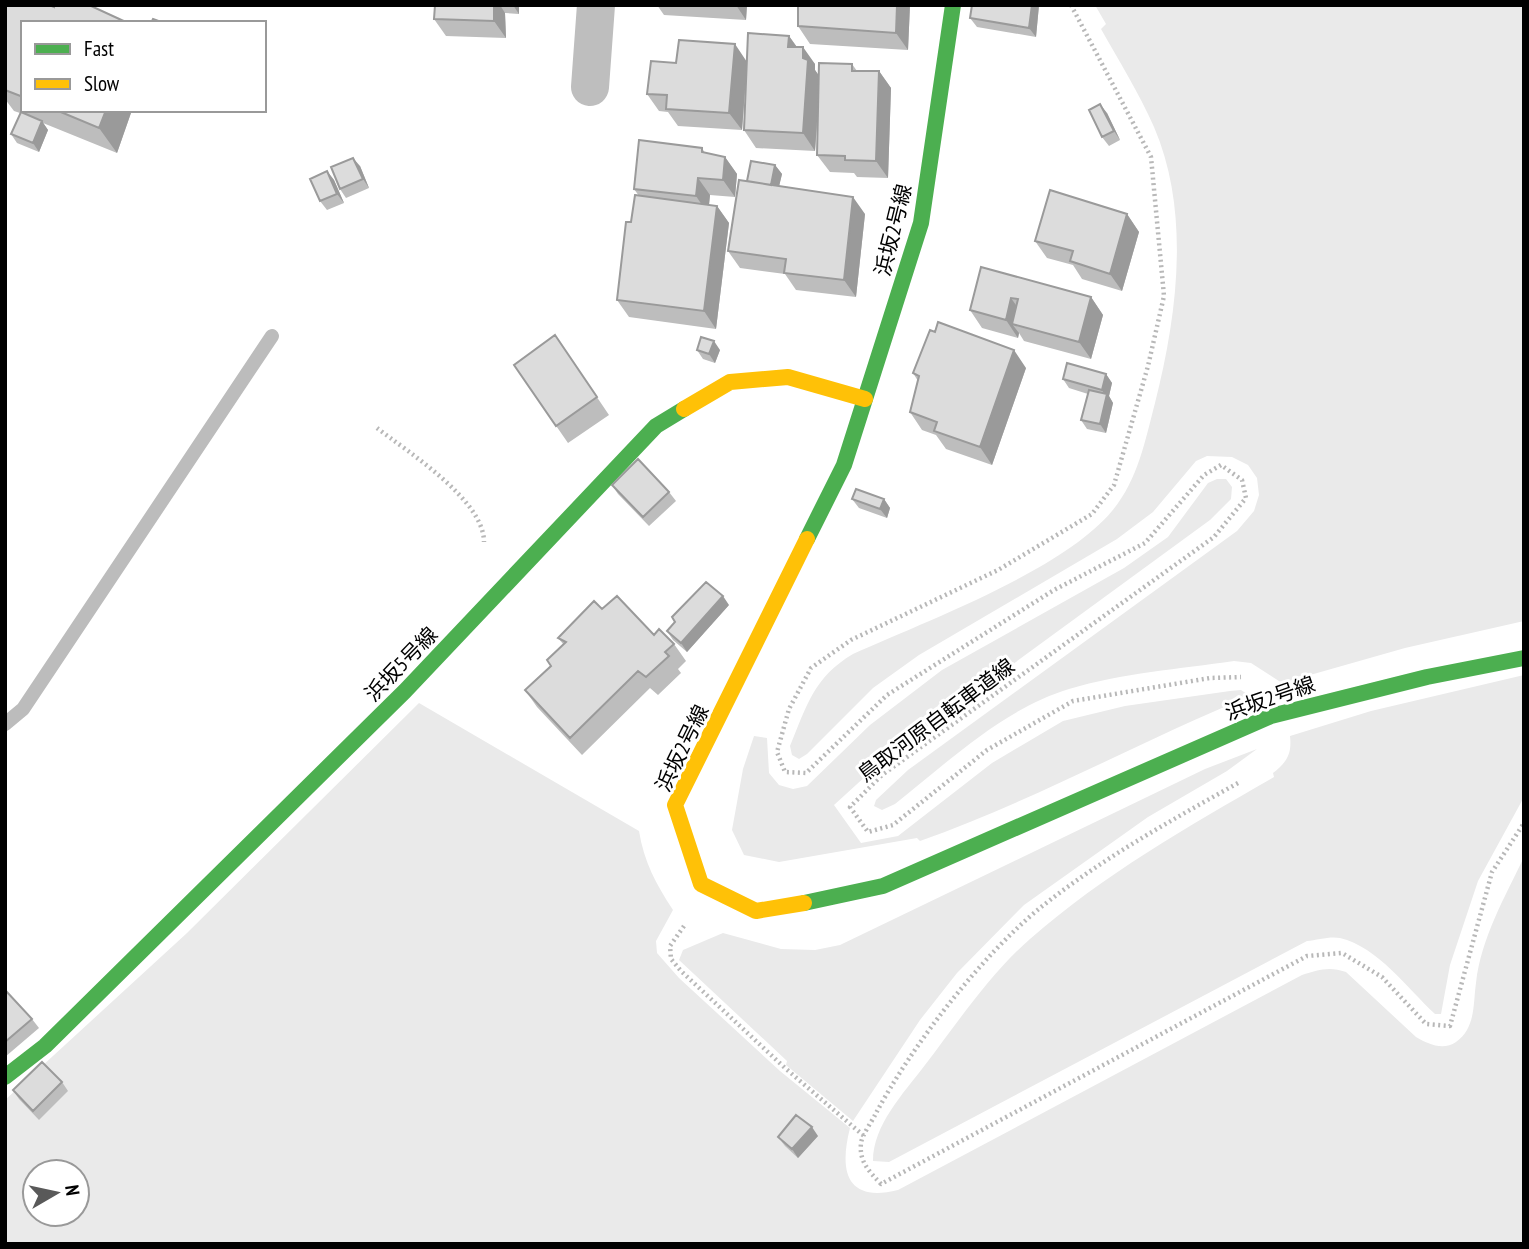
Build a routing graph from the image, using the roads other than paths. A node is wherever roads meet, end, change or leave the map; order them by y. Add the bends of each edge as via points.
1 (596, 5) edge
2 (953, 5) edge
3 (590, 87) dead end
4 (865, 398) junction
5 (1524, 657) edge
6 (5, 1077) edge

1 - 3 street
2 - 4 street, 浜坂2号線 via 921,223
4 - 5 street, 浜坂2号線 via 844,465 675,805 702,884 755,911 883,886 1271,716
4 - 6 street, 浜坂5号線 via 788,377 730,382 656,425 405,691 45,1046

